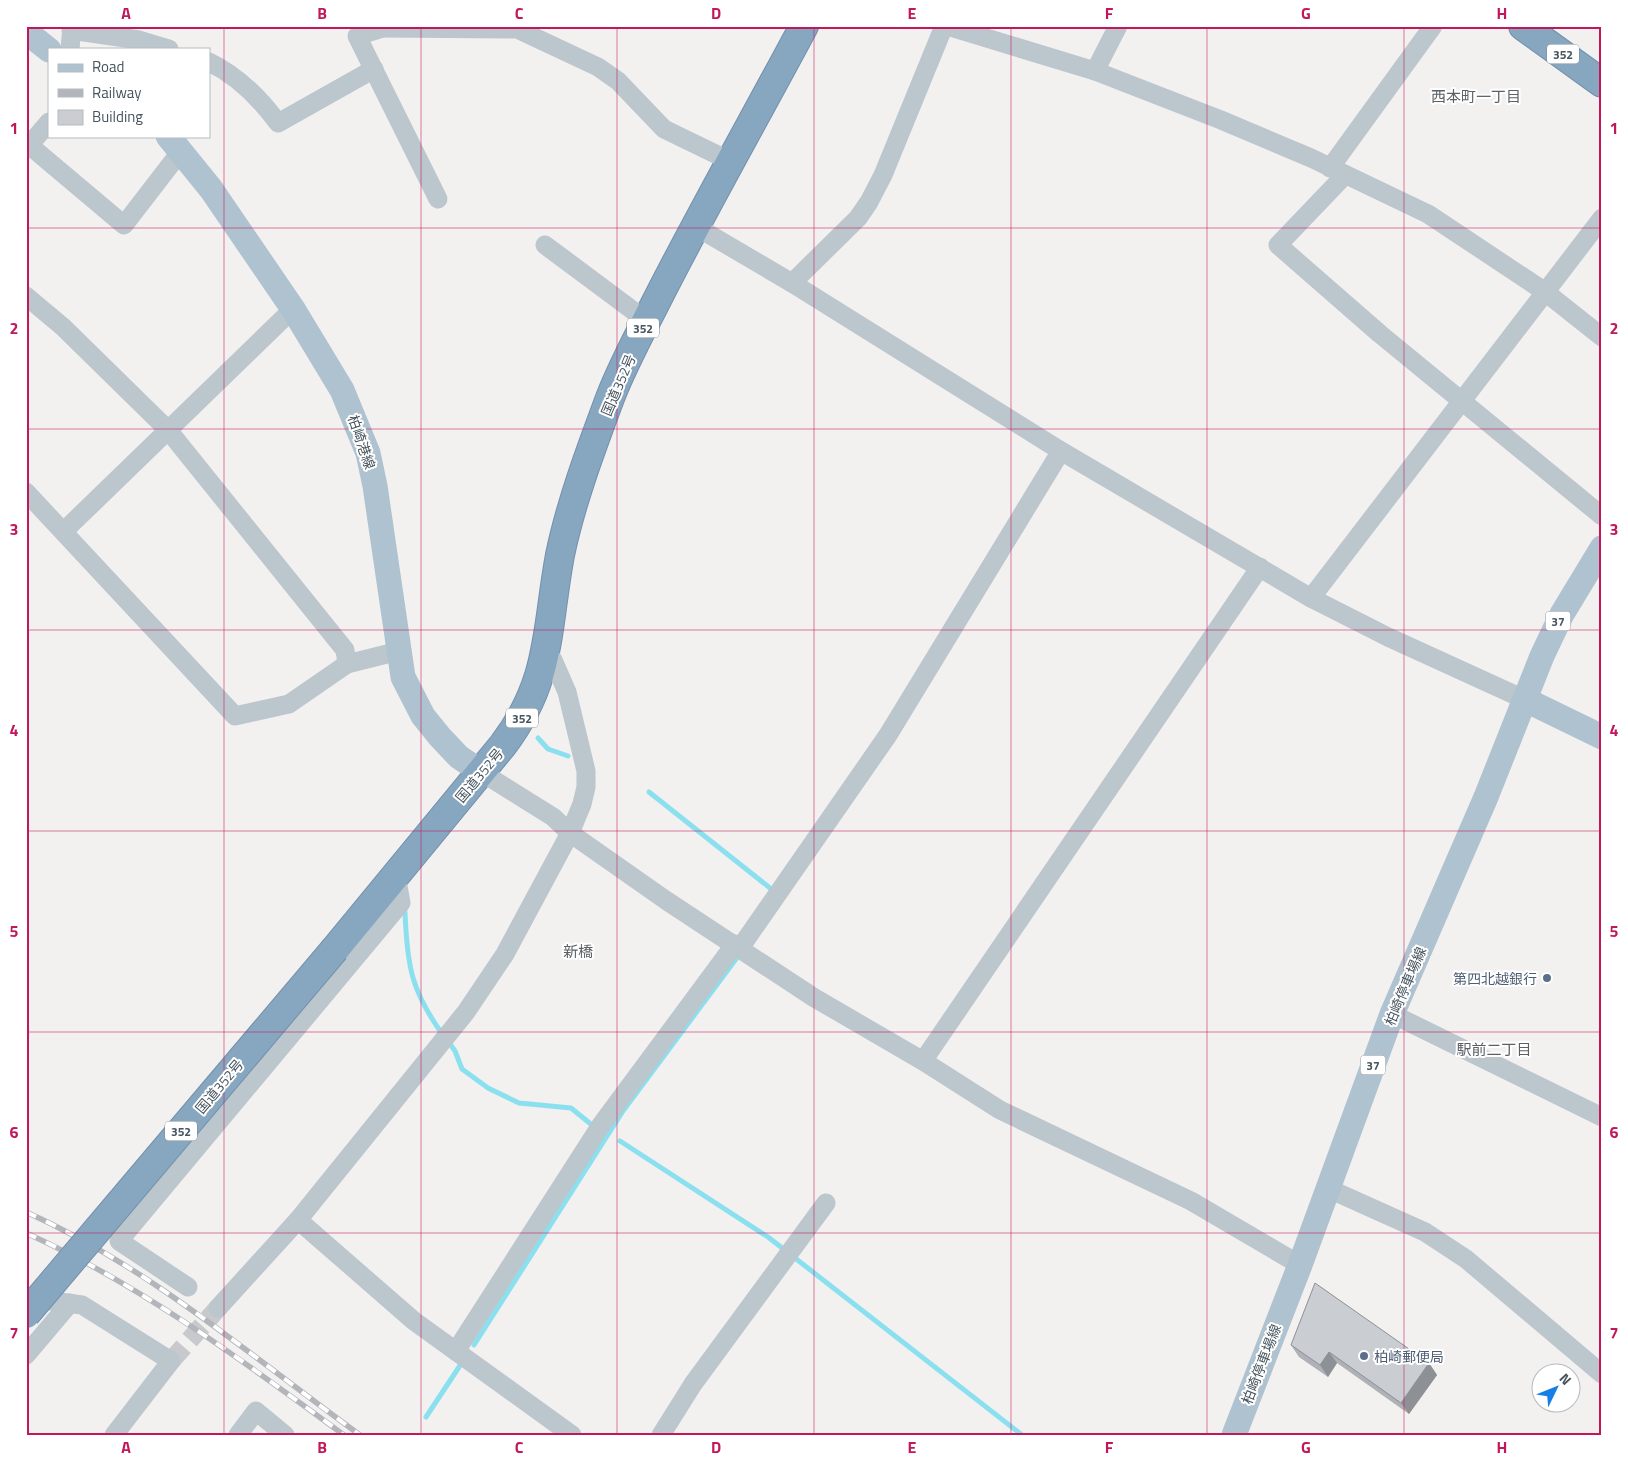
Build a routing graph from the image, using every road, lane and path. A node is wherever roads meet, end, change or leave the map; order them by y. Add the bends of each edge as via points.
1 (804, 26) edge
2 (945, 26) edge
3 (1118, 26) edge
4 (1434, 26) edge
5 (1522, 26) edge
6 (382, 27) edge
7 (71, 35) edge
8 (26, 37) edge
9 (166, 48) edge
10 (48, 49) edge
11 (210, 62) edge
12 (374, 69) junction
13 (1095, 71) junction
14 (1602, 83) edge
15 (48, 123) edge
16 (174, 144) edge
17 (28, 147) edge
18 (730, 161) junction
19 (1337, 171) junction
20 (438, 199) dead end
21 (1602, 218) edge
22 (695, 226) junction
23 (545, 245) dead end
24 (792, 283) junction
25 (1544, 291) junction
26 (26, 296) edge
27 (293, 309) junction
28 (647, 321) junction
29 (1602, 337) edge
30 (1462, 400) junction
31 (168, 430) junction
32 (1061, 451) junction
33 (26, 492) edge
34 (1602, 516) edge
35 (64, 532) junction
36 (1602, 548) edge
37 (1260, 567) junction
38 (1312, 598) junction
39 (399, 651) junction
40 (546, 654) junction
41 (347, 664) junction
42 (1526, 700) junction
43 (1602, 737) edge
44 (481, 772) junction
45 (570, 833) junction
46 (396, 876) junction
47 (738, 946) junction
48 (1392, 1014) junction
49 (923, 1061) junction
50 (1602, 1117) edge
51 (1327, 1188) junction
52 (826, 1203) dead end
53 (298, 1220) junction
54 (1300, 1265) junction
55 (188, 1287) dead end
56 (26, 1297) edge
57 (70, 1303) junction
58 (218, 1308) tunnel mouth
59 (26, 1314) edge
60 (456, 1351) junction
61 (26, 1354) edge
62 (1602, 1374) edge
63 (114, 1435) edge
64 (238, 1435) edge
65 (285, 1435) edge
66 (572, 1435) edge
67 (661, 1435) edge
68 (1234, 1435) edge

1 - 18 highway, 国道352号 / 352
2 - 13 street
2 - 24 street via 869,202 858,218
3 - 13 street
4 - 19 street
5 - 14 highway, 352
6 - 12 street via 357,36
6 - 18 street via 517,29 598,67 618,81 664,129
7 - 9 street via 139,40
8 - 10 main road via 34,38
11 - 12 street via 228,71 261,99 278,123
12 - 20 street
13 - 19 street via 1221,120
15 - 17 street
16 - 17 street via 124,225
16 - 27 main road, 柏崎港線 via 211,189
18 - 22 highway, 国道352号 / 352
19 - 25 street via 1428,214
19 - 30 street via 1278,245
21 - 25 street
22 - 24 street
22 - 28 highway, 国道352号 / 352
23 - 28 street
24 - 32 street
25 - 29 street
25 - 30 street
26 - 31 street via 63,327
27 - 31 street
27 - 39 main road, 柏崎港線 via 342,390 368,453 376,486
28 - 40 highway, 国道352号 / 352 via 611,396 568,522
30 - 34 street
30 - 38 street
31 - 35 street
31 - 41 street via 345,650
32 - 37 street
32 - 47 street via 888,735
33 - 35 street
35 - 41 street via 235,716 289,704
36 - 42 main road, 柏崎停車場線 / 37 via 1562,614
37 - 38 street
37 - 49 street
38 - 42 street
39 - 41 street
39 - 44 main road, 柏崎港線 via 403,677 423,716 459,757
40 - 44 highway, 国道352号 / 352 via 524,716
40 - 45 street via 553,660 564,684 586,771 582,804
42 - 43 main road
42 - 48 main road, 柏崎停車場線 / 37
44 - 45 street via 553,817
44 - 46 highway, 国道352号 / 352
45 - 47 street
45 - 53 street via 505,954 466,1012
46 - 55 street via 401,903 119,1241
46 - 59 highway, 国道352号 / 352, bridge
47 - 49 street via 813,997
47 - 60 street via 602,1125
48 - 50 street
48 - 51 main road, 柏崎停車場線 / 37
49 - 54 street via 1000,1110 1191,1201
51 - 54 main road, 柏崎停車場線 / 37
51 - 62 street via 1425,1232 1466,1259
52 - 67 street via 693,1384
53 - 58 street
53 - 60 street via 414,1321
54 - 68 main road, 柏崎停車場線 / 37
56 - 57 street
57 - 61 street
57 - 63 street via 82,1305 171,1361
60 - 66 street
64 - 65 street via 256,1411

